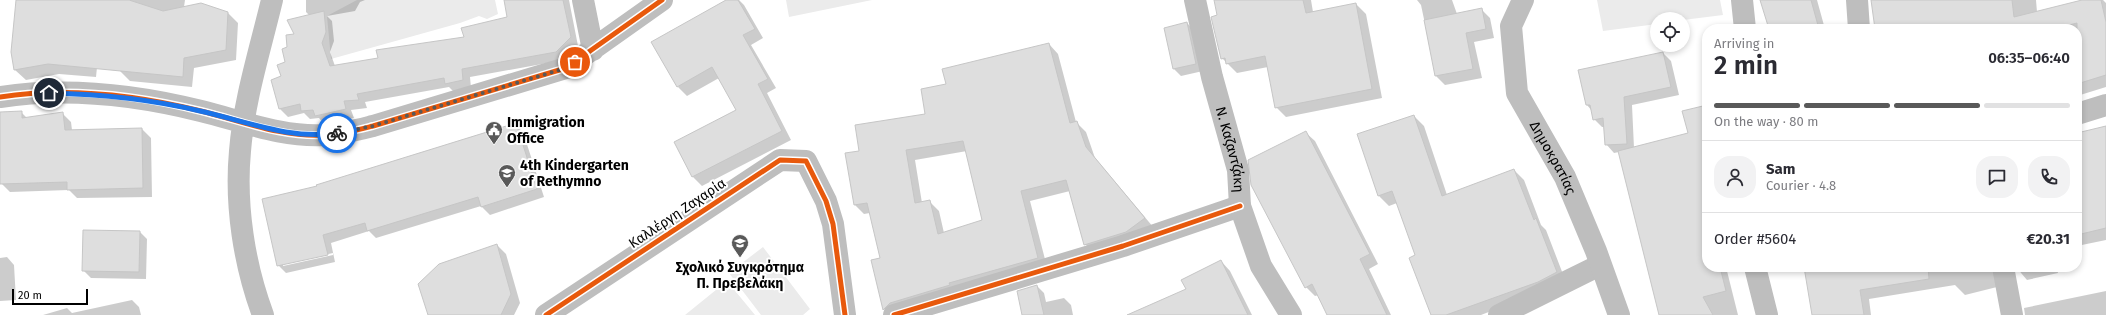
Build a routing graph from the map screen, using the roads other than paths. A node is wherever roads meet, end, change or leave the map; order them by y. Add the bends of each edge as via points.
1 (272, 0) edge
2 (583, 0) edge
3 (662, 0) edge
4 (1196, 0) edge
5 (1523, 0) edge
6 (1742, 0) edge
7 (1857, 0) edge
8 (1744, 24) edge
9 (1859, 24) edge
10 (593, 50) junction
11 (0, 97) edge
12 (2106, 104) edge
13 (2082, 112) edge
14 (243, 122) junction
15 (1240, 206) junction
16 (1600, 265) junction
17 (1756, 272) edge
18 (2004, 272) edge
19 (263, 315) edge
20 (546, 315) edge
21 (845, 315) edge
22 (894, 315) edge
23 (1291, 315) edge
24 (1499, 315) edge
25 (1619, 315) edge
26 (1768, 315) edge
27 (2012, 315) edge

1 - 14 street
2 - 10 street
3 - 10 street
4 - 15 street, Ν. Καζαντζάκη via 1212,77 1238,170
5 - 16 street, Δημοκρατίας via 1511,26 1517,92 1565,177
6 - 8 street
7 - 9 street
10 - 14 street via 566,68 348,132 325,135 298,134 274,131
11 - 14 street via 36,93 130,97
12 - 13 street
14 - 19 street via 239,174 243,233 254,287
15 - 22 street via 1123,246
15 - 23 street, Ν. Καζαντζάκη via 1260,266
16 - 24 street
16 - 25 street, Δημοκρατίας
17 - 26 street
18 - 27 street
20 - 21 street, Καλλέργη Ζαχαρία via 780,160 806,161 826,201 833,224

